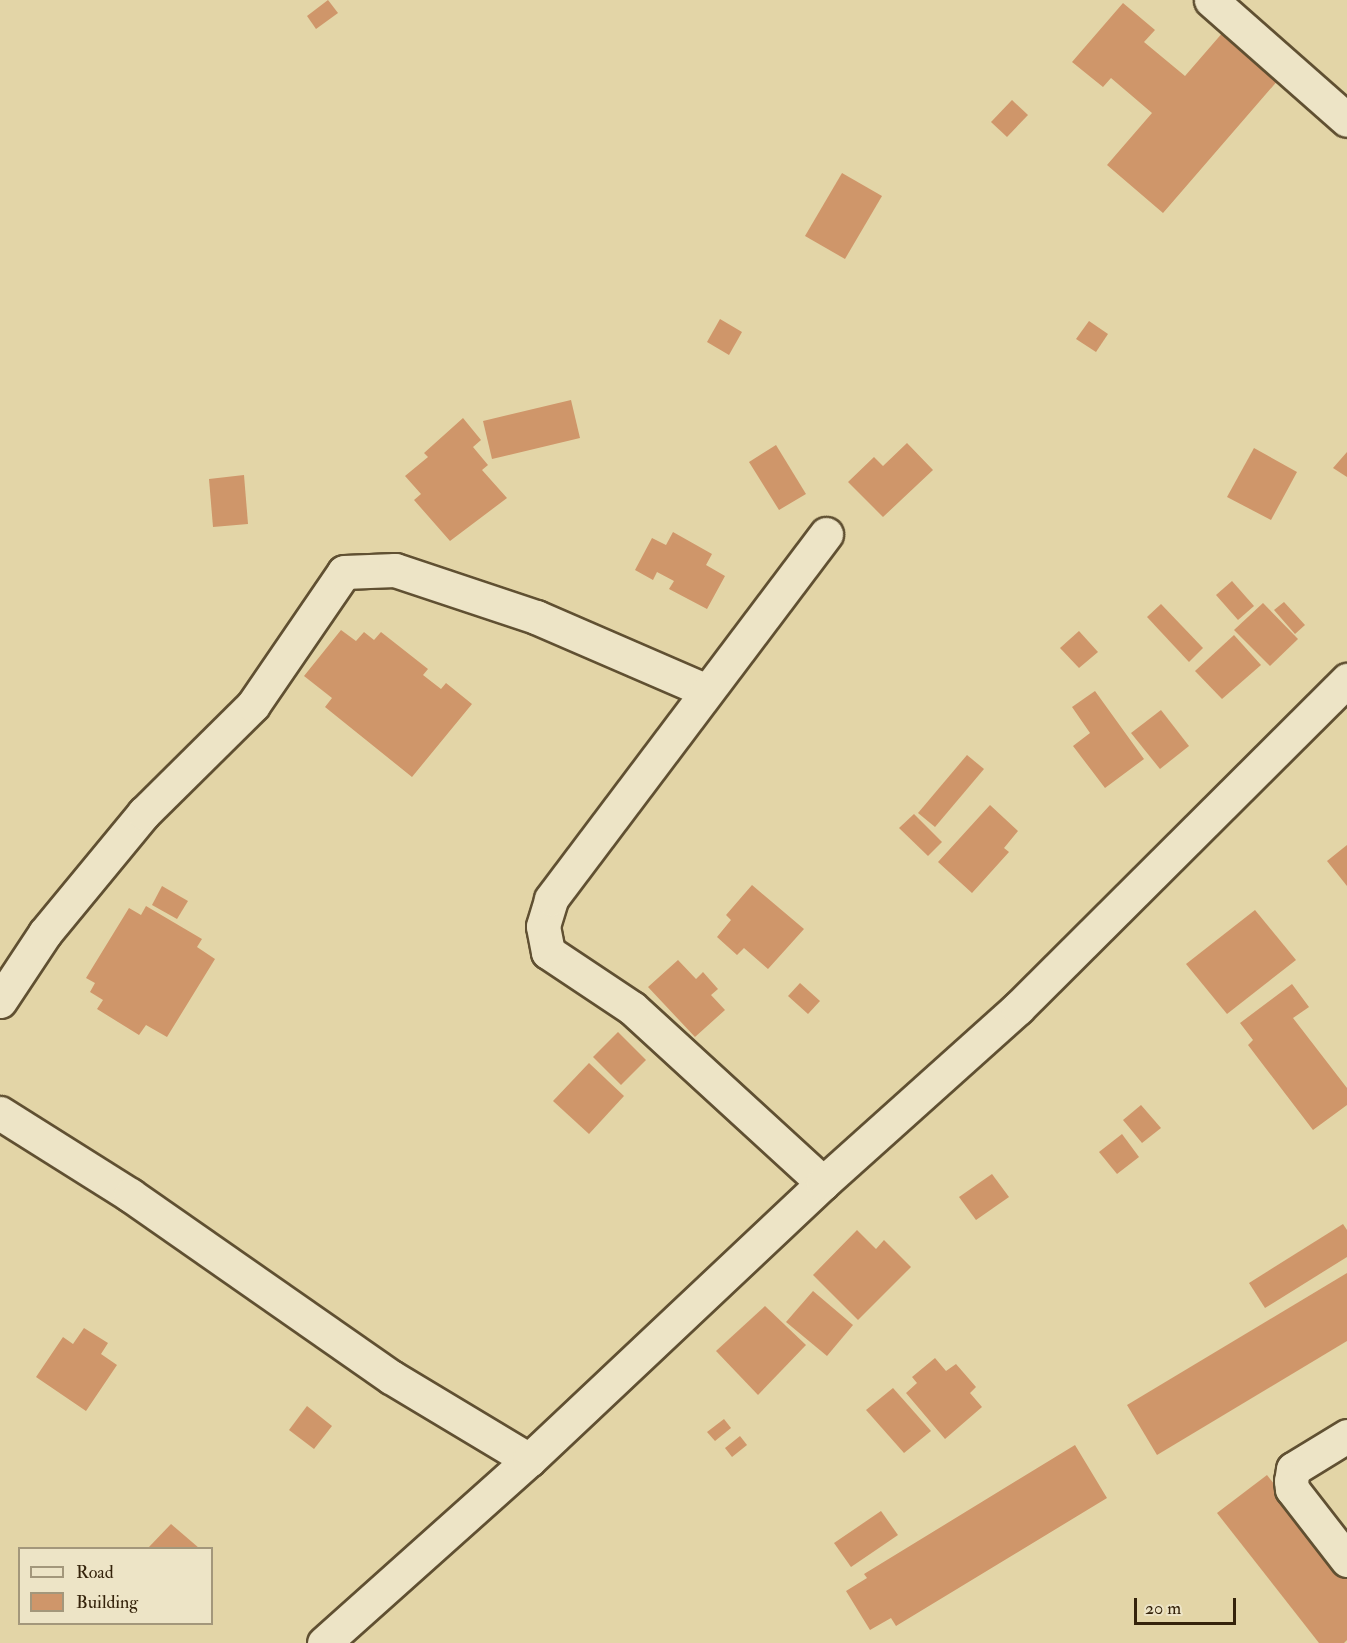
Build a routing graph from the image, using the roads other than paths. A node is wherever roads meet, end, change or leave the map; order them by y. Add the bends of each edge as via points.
1 (1211, 0) edge
2 (1347, 120) edge
3 (826, 534) dead end
4 (1347, 680) edge
5 (705, 690) junction
6 (0, 1001) edge
7 (0, 1113) edge
8 (823, 1183) junction
9 (1347, 1436) edge
10 (529, 1460) junction
11 (1347, 1560) edge
12 (324, 1643) edge

1 - 2 street
3 - 5 street
4 - 8 street via 1018,1008
5 - 6 street via 536,617 395,570 344,572 254,705 144,813 45,933
5 - 8 street via 551,899 543,926 548,952 632,1008
7 - 10 street via 130,1195 391,1377
8 - 10 street
9 - 11 street via 1293,1469 1291,1481 1292,1489
10 - 12 street

